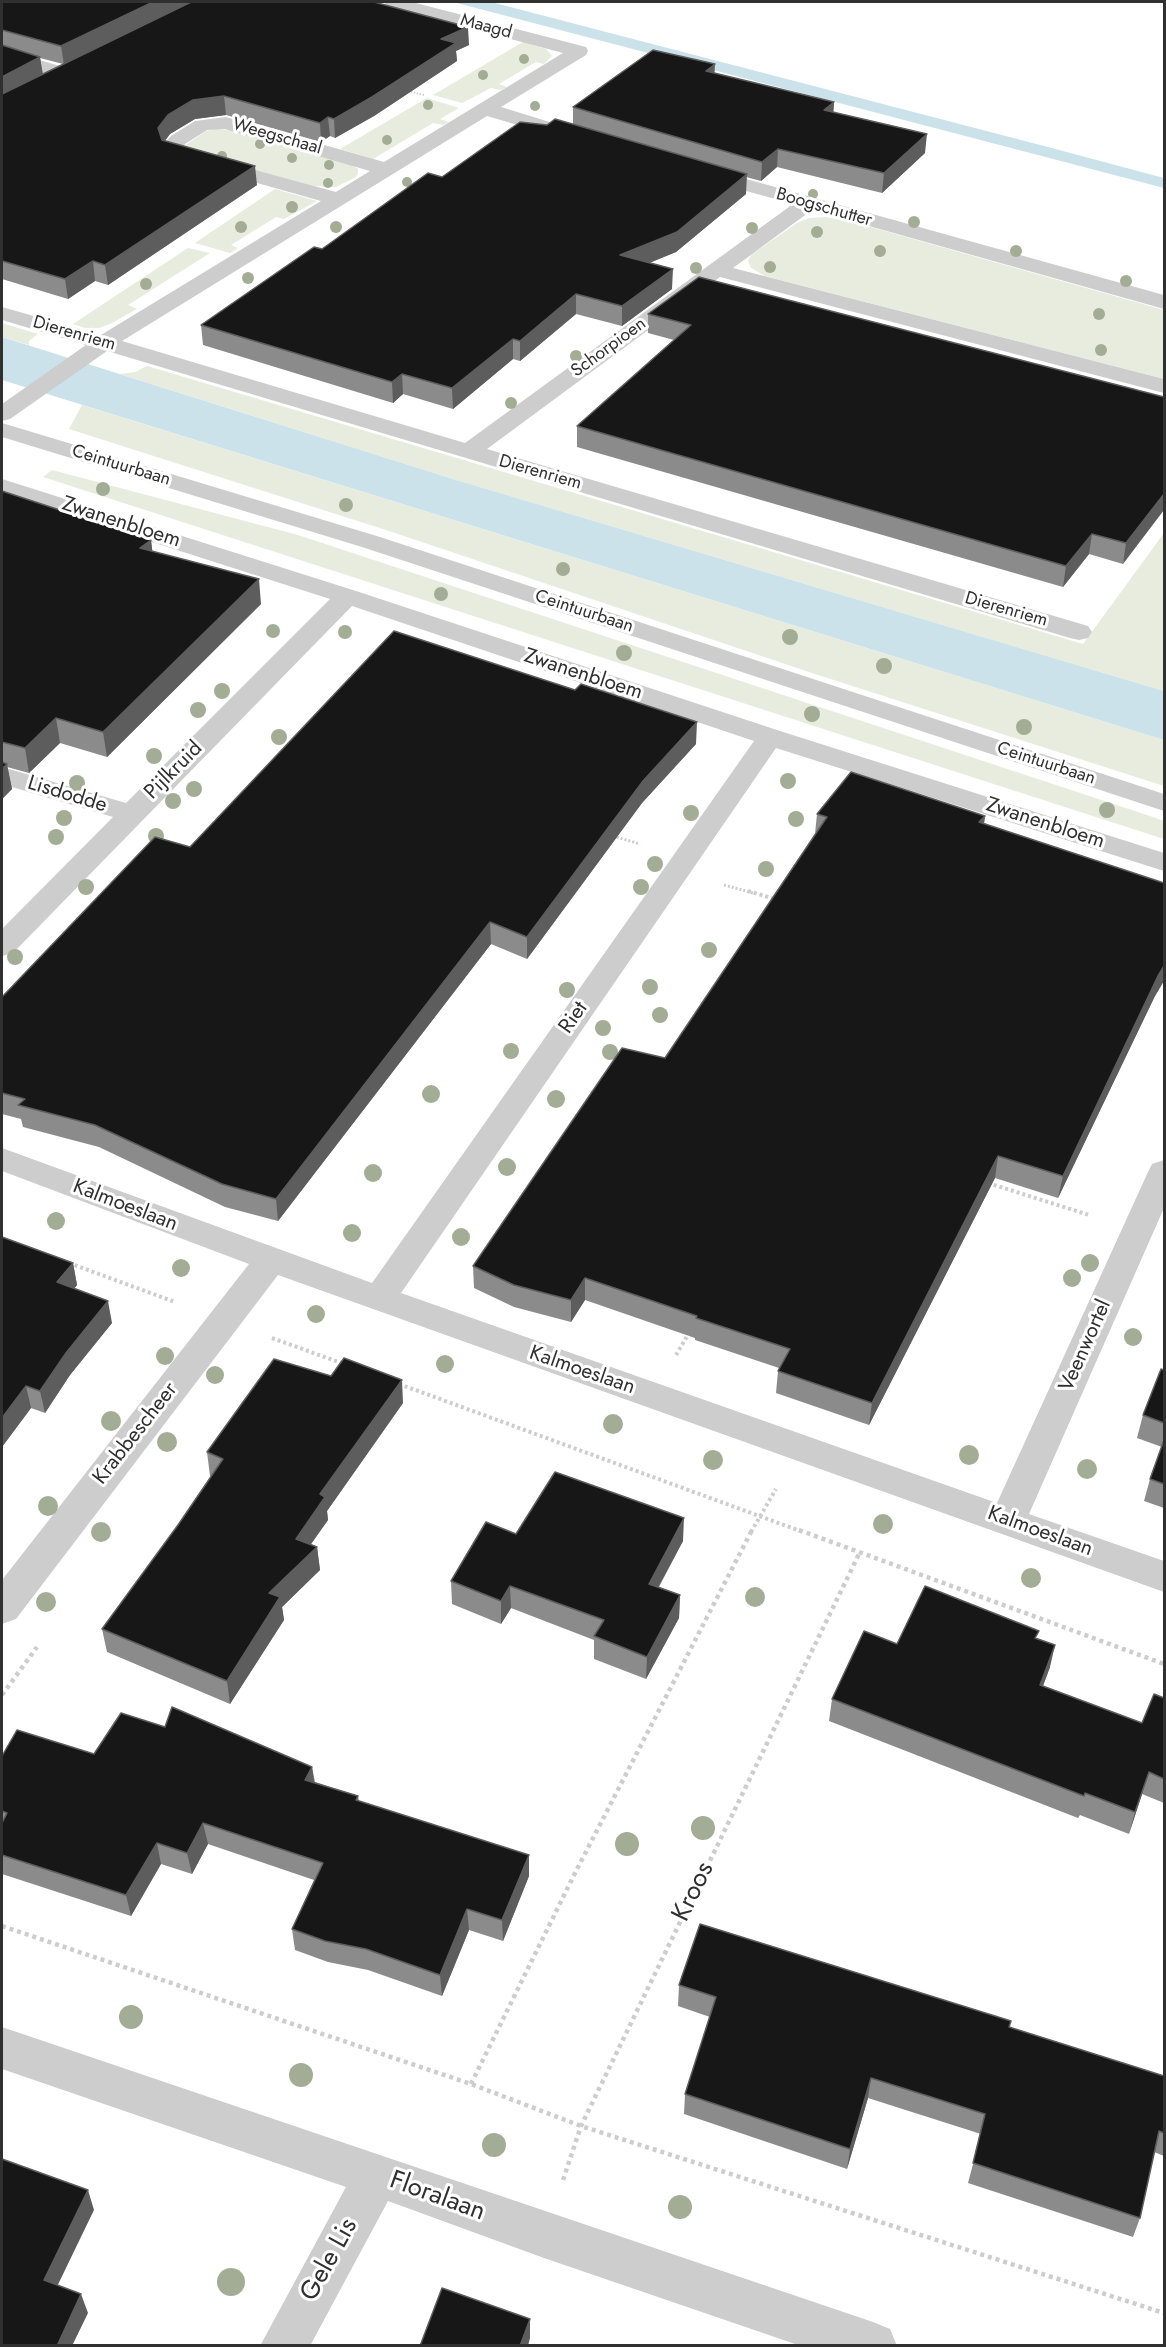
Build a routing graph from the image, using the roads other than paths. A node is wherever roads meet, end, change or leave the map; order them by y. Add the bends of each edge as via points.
1 (393, 2) edge
2 (2, 55) edge
3 (44, 83) edge
4 (485, 109) junction
5 (593, 141) edge
6 (683, 167) edge
7 (387, 169) junction
8 (339, 199) junction
9 (808, 203) junction
10 (717, 270) junction
11 (1164, 302) edge
12 (2, 313) edge
13 (97, 348) junction
14 (1164, 386) edge
15 (2, 414) edge
16 (2, 430) edge
17 (468, 452) junction
18 (2, 486) edge
19 (347, 596) junction
20 (1079, 632) dead end
21 (770, 737) junction
22 (2, 775) edge
23 (1164, 803) edge
24 (132, 814) junction
25 (1164, 862) edge
26 (2, 946) edge
27 (2, 1159) edge
28 (1164, 1172) edge
29 (271, 1260) junction
30 (379, 1299) junction
31 (1008, 1520) junction
32 (1164, 1577) edge
33 (2, 1608) edge
34 (2, 2048) edge
35 (377, 2175) junction
36 (284, 2346) edge
37 (873, 2346) edge

1 - 4 street, Maagd via 579,51
2 - 3 street via 69,70
4 - 5 street
4 - 7 street
6 - 9 street, Boogschutter
7 - 8 street
7 - 8 street, Weegschaal via 226,123 202,125 172,146 172,153 184,158
8 - 13 street
9 - 10 street, Schorpioen
9 - 11 street, Boogschutter
10 - 14 street
10 - 17 street, Schorpioen
12 - 13 street, Dierenriem
13 - 15 street
13 - 17 street, Dierenriem
16 - 23 street, Ceintuurbaan via 383,546
17 - 20 street, Dierenriem
18 - 19 street, Zwanenbloem
19 - 21 street, Zwanenbloem
19 - 24 street, Pijlkruid
21 - 25 street, Zwanenbloem
21 - 30 street, Riet
22 - 24 street, Lisdodde
24 - 26 street, Pijlkruid
27 - 29 street, Kalmoeslaan
28 - 31 street, Veenwortel
29 - 30 street, Kalmoeslaan
29 - 33 street, Krabbescheer
30 - 31 street, Kalmoeslaan
31 - 32 street, Kalmoeslaan
34 - 35 street, Floralaan
35 - 36 street, Gele Lis
35 - 37 street, Floralaan

